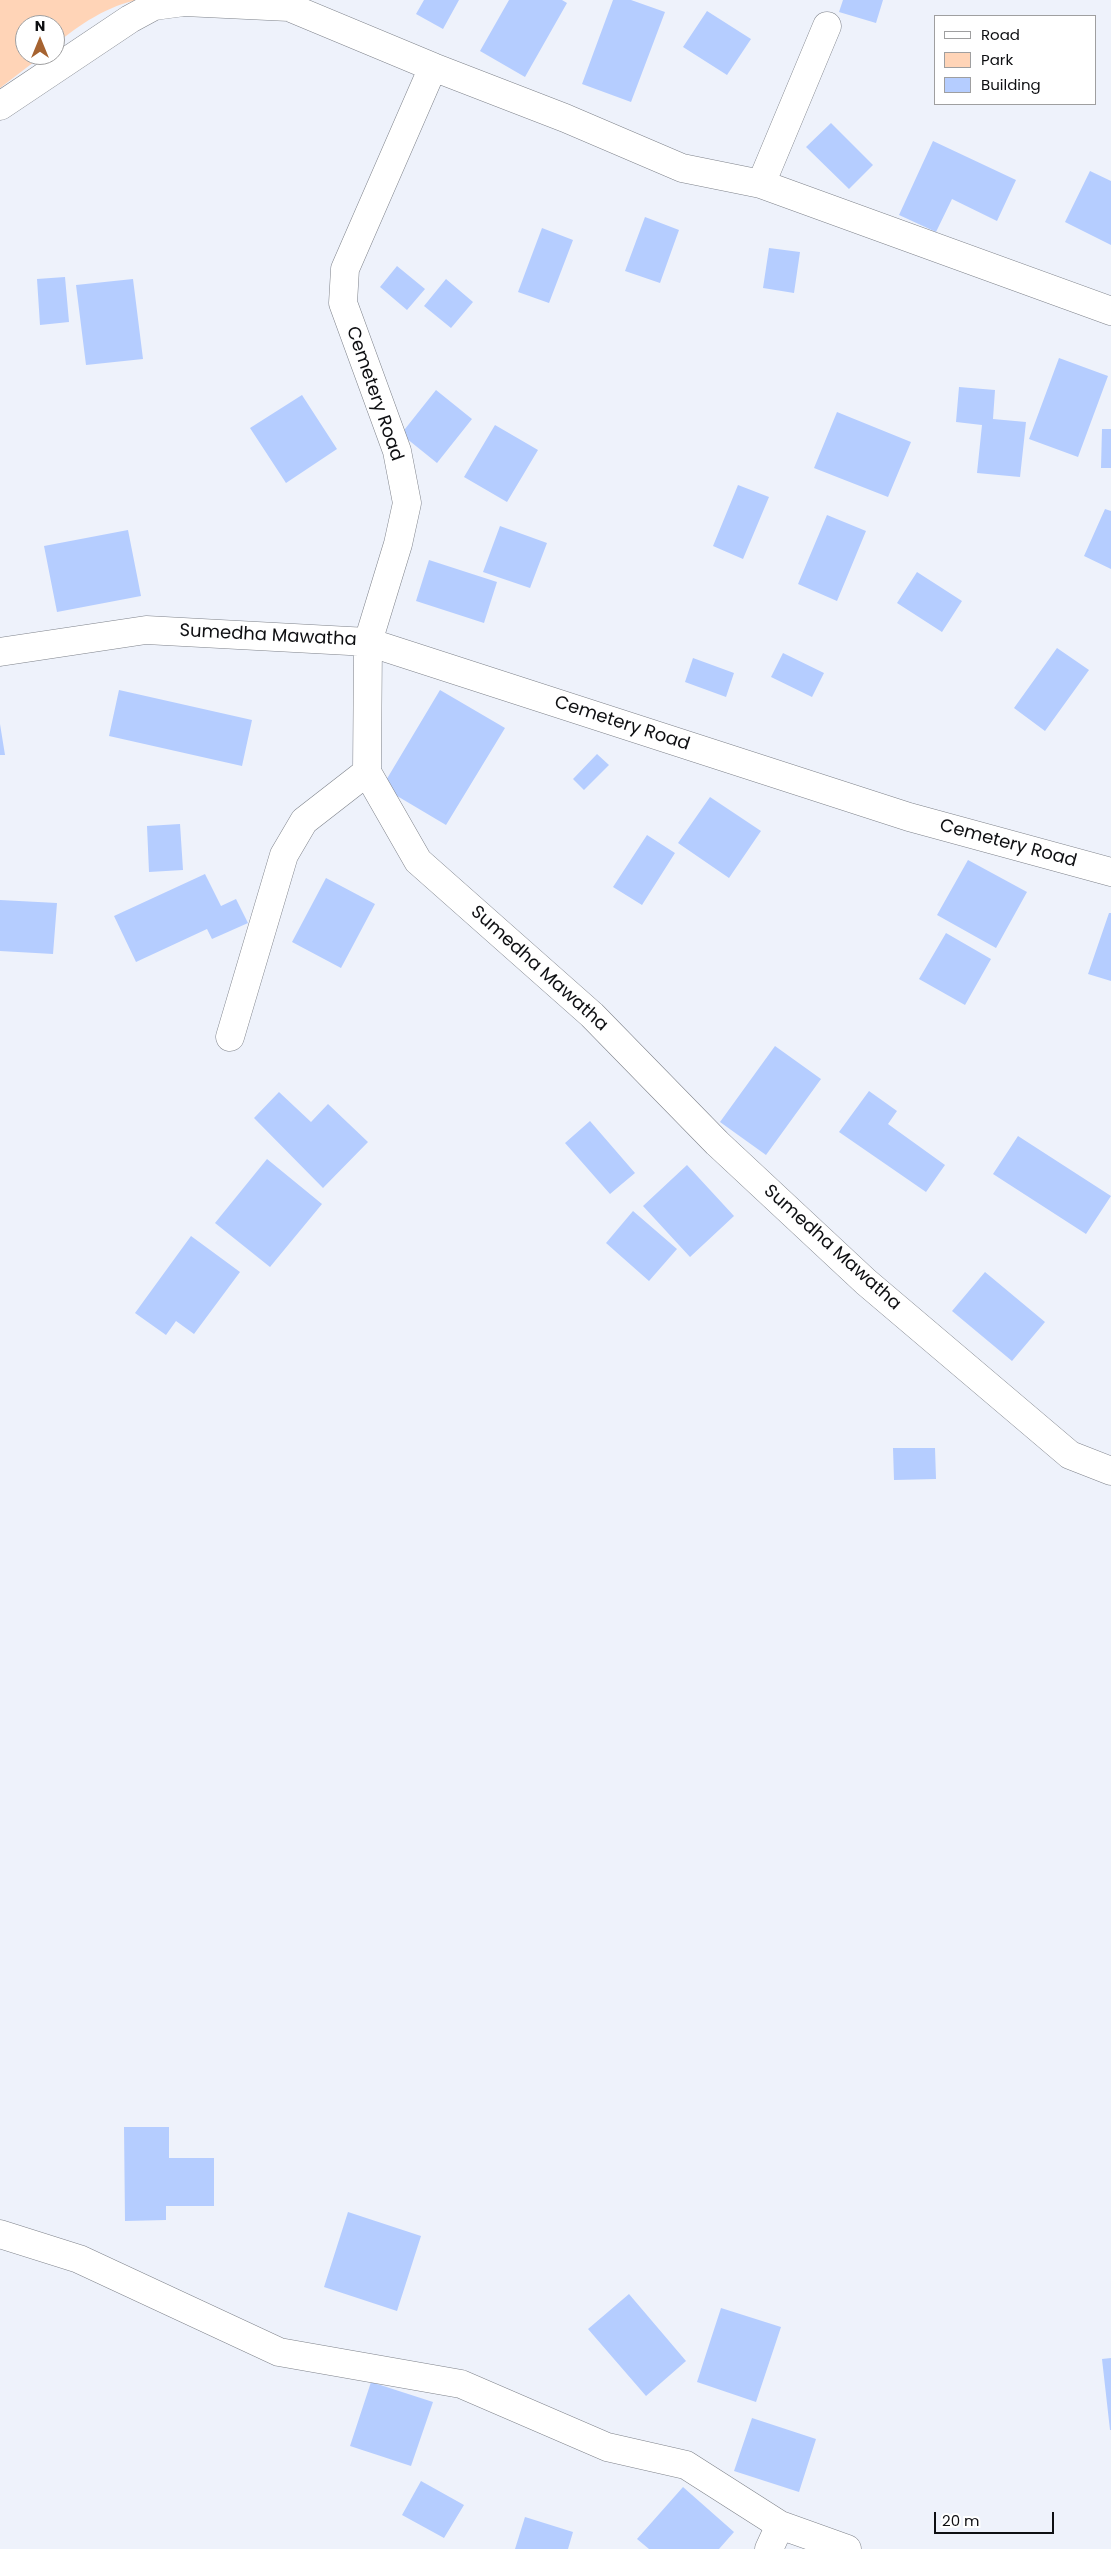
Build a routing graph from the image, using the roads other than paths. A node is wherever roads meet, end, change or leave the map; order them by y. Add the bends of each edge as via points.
1 (290, 4) edge
2 (827, 26) dead end
3 (433, 66) junction
4 (0, 106) edge
5 (761, 184) junction
6 (1111, 310) edge
7 (368, 642) junction
8 (0, 652) edge
9 (367, 772) junction
10 (1111, 872) edge
11 (230, 1037) dead end
12 (1111, 1471) edge
13 (0, 2234) edge
14 (774, 2537) edge
15 (847, 2549) edge

1 - 3 street
1 - 4 street via 184,2 154,6
2 - 5 street
3 - 5 street via 682,168
3 - 7 street, Cemetery Road via 345,270 343,303 397,451 407,503
5 - 6 street
7 - 8 street, Sumedha Mawatha via 146,630
7 - 9 street, Sumedha Mawatha
7 - 10 street, Cemetery Road via 909,817
9 - 11 street via 304,822 284,855
9 - 12 street, Sumedha Mawatha via 418,861 592,1014 717,1144 866,1282 1070,1455
13 - 14 street via 79,2259 279,2352 461,2384 607,2447 686,2465
14 - 15 street

